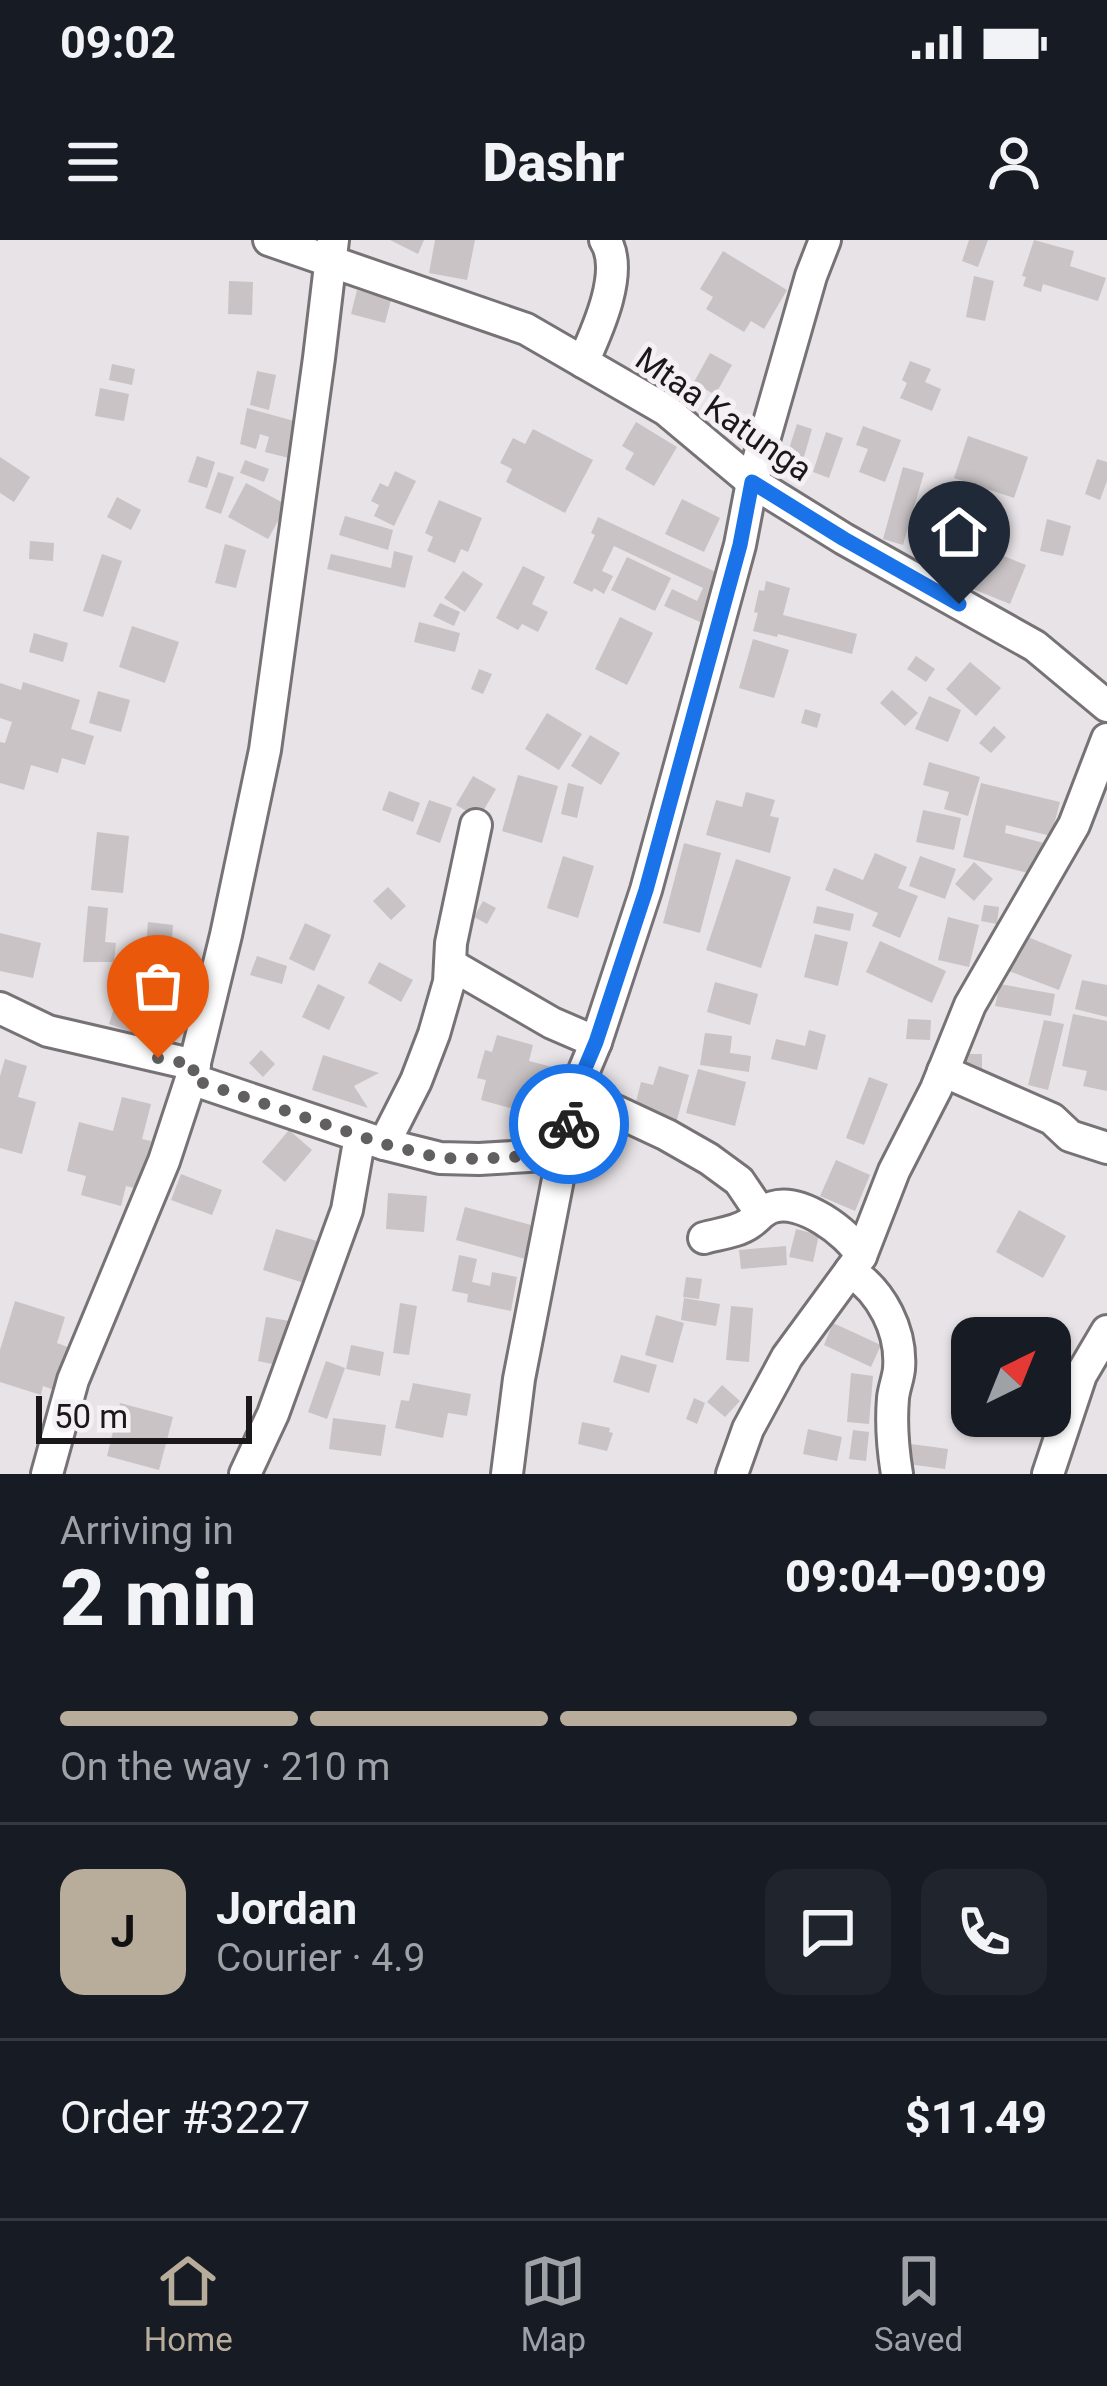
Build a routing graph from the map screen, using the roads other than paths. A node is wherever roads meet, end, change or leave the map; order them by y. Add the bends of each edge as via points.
1 (269, 240) edge
2 (605, 240) edge
3 (825, 240) edge
4 (332, 250) edge
5 (583, 362) junction
6 (752, 482) junction
7 (1107, 706) edge
8 (1107, 739) edge
9 (476, 825) dead end
10 (450, 964) junction
11 (0, 1008) edge
12 (596, 1042) junction
13 (943, 1071) junction
14 (193, 1072) junction
15 (575, 1092) junction
16 (372, 1140) junction
17 (1107, 1148) edge
18 (563, 1154) junction
19 (760, 1212) junction
20 (704, 1238) dead end
21 (855, 1264) junction
22 (1107, 1331) edge
23 (46, 1474) edge
24 (245, 1474) edge
25 (507, 1474) edge
26 (732, 1474) edge
27 (897, 1474) edge
28 (1048, 1474) edge

1 - 4 street, Mtaa Katunga
2 - 5 street via 611,280
3 - 6 street
4 - 5 street, Mtaa Katunga via 526,329
4 - 14 street via 265,750
5 - 6 street, Mtaa Katunga via 666,410
6 - 7 street, Mtaa Katunga via 1035,646
6 - 12 street via 646,890
8 - 13 street via 1074,825 970,1005
9 - 10 street
10 - 12 street
10 - 16 street via 416,1081
11 - 14 street via 48,1031
12 - 15 street
13 - 17 street
13 - 21 street
14 - 16 street
14 - 23 street via 73,1380
15 - 18 street
15 - 19 street via 740,1180
16 - 18 street via 440,1158
16 - 24 street
18 - 25 street
19 - 20 street via 749,1225
19 - 21 street via 794,1205 838,1229 856,1247
21 - 26 street via 787,1358
21 - 27 street via 897,1339
22 - 28 street via 1081,1375

